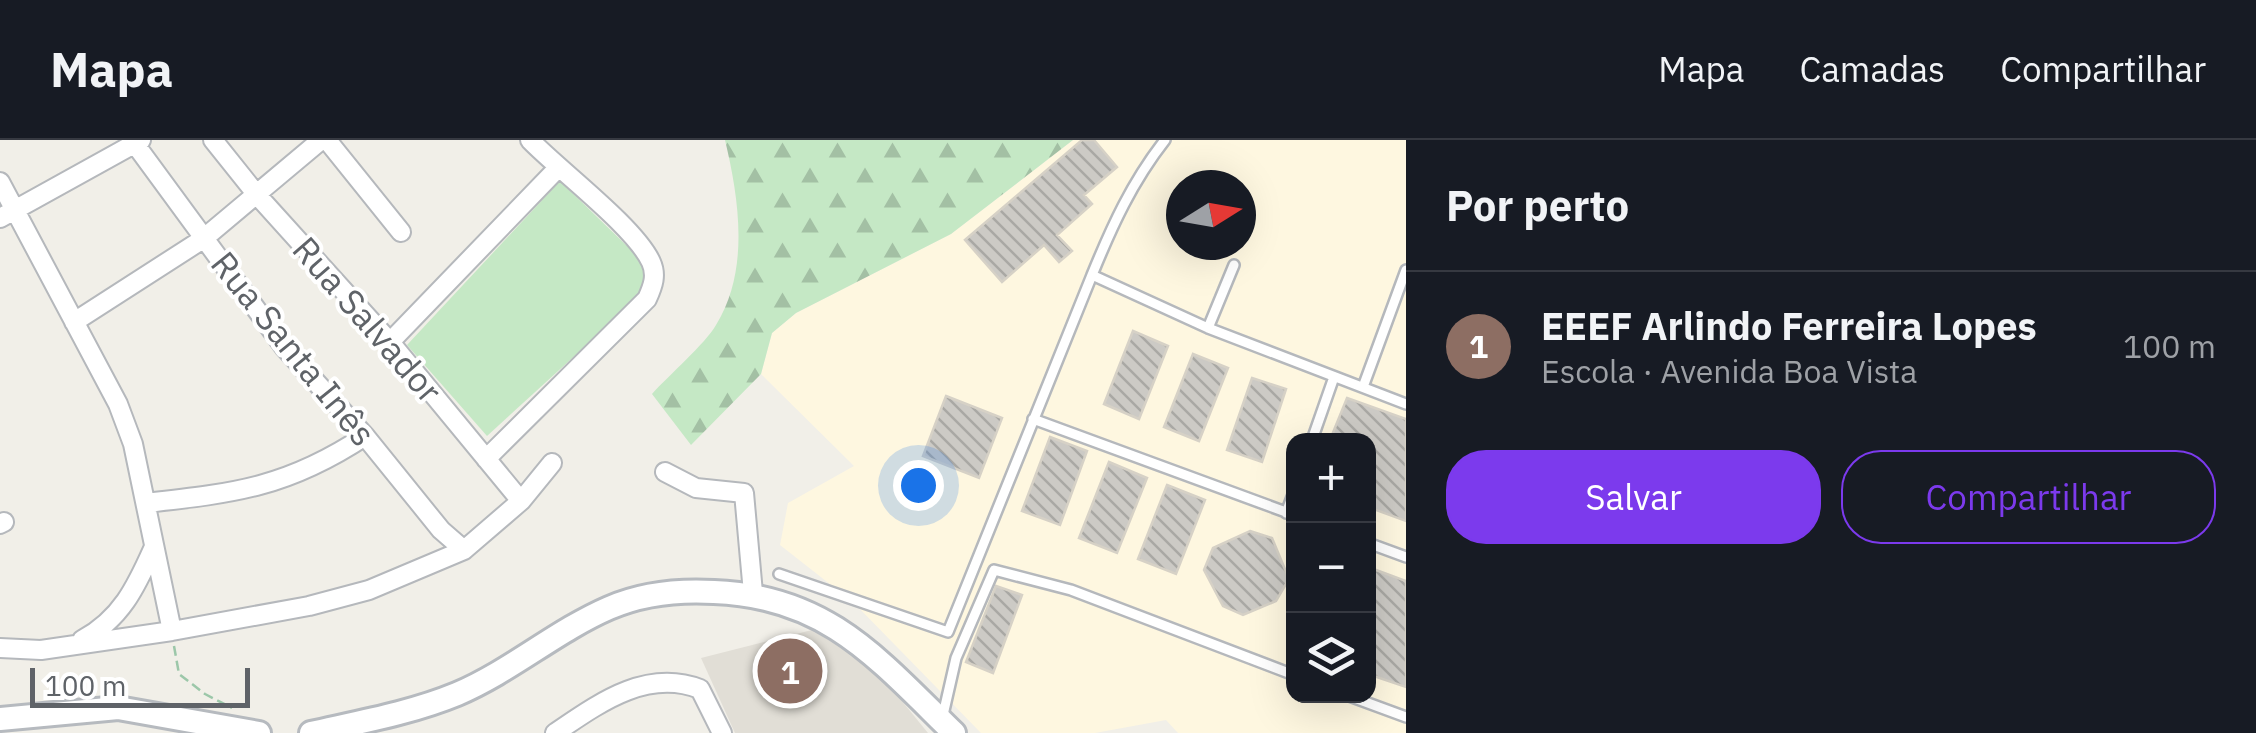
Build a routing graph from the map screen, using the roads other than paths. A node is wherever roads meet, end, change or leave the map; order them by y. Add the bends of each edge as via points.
1 (213, 140) edge
2 (324, 140) edge
3 (530, 140) edge
4 (1165, 140) edge
5 (136, 141) edge
6 (558, 168) junction
7 (0, 182) edge
8 (257, 195) junction
9 (8, 214) edge
10 (401, 232) dead end
11 (204, 239) junction
12 (1234, 265) dead end
13 (1406, 270) edge
14 (1092, 275) junction
15 (74, 322) junction
16 (1208, 328) junction
17 (390, 342) junction
18 (1334, 377) junction
19 (1363, 387) junction
20 (1406, 404) edge
21 (1033, 419) junction
22 (1314, 433) edge
23 (366, 436) junction
24 (486, 459) junction
25 (552, 463) dead end
26 (665, 472) dead end
27 (520, 501) junction
28 (146, 504) junction
29 (1286, 513) edge
30 (1376, 546) edge
31 (154, 548) junction
32 (464, 550) junction
33 (1406, 557) edge
34 (779, 574) dead end
35 (754, 593) junction
36 (172, 631) junction
37 (948, 632) junction
38 (69, 646) junction
39 (0, 648) edge
40 (956, 658) junction
41 (1286, 672) edge
42 (1368, 703) edge
43 (1406, 717) edge
44 (0, 719) edge
45 (380, 726) edge
46 (948, 727) edge
47 (324, 731) edge
48 (259, 733) edge
49 (555, 733) edge
50 (722, 733) edge

1 - 8 street, Rua Salvador
2 - 8 street
2 - 10 street
3 - 6 street
4 - 14 lane via 1138,174
5 - 9 street
5 - 11 street, Rua Santa Inês
6 - 17 street
6 - 24 street via 632,236 652,263 654,285
7 - 9 street
8 - 11 street
8 - 17 street, Rua Salvador
9 - 15 street
11 - 15 street
11 - 23 street, Rua Santa Inês via 294,360
12 - 16 lane
13 - 19 lane
14 - 16 lane
14 - 21 lane
15 - 28 street via 118,404
16 - 18 lane
17 - 24 street, Rua Salvador
18 - 19 lane
18 - 22 lane
19 - 20 lane
21 - 29 lane
21 - 37 lane
23 - 28 street via 288,479
23 - 32 street, Rua Santa Inês
24 - 27 street, Rua Salvador
25 - 27 street
26 - 35 street via 696,488 744,494
27 - 32 street
28 - 31 street
30 - 33 lane
31 - 36 street
31 - 38 street via 116,615
32 - 36 street via 338,599
34 - 37 lane
35 - 45 street via 646,596 610,608 456,694
35 - 46 street via 798,606 851,637
36 - 38 street
37 - 40 lane
38 - 39 street
40 - 41 lane via 994,570 1071,590
40 - 46 lane
42 - 43 lane
44 - 48 street via 118,708
45 - 47 street
49 - 50 street via 604,700 680,681 700,689

